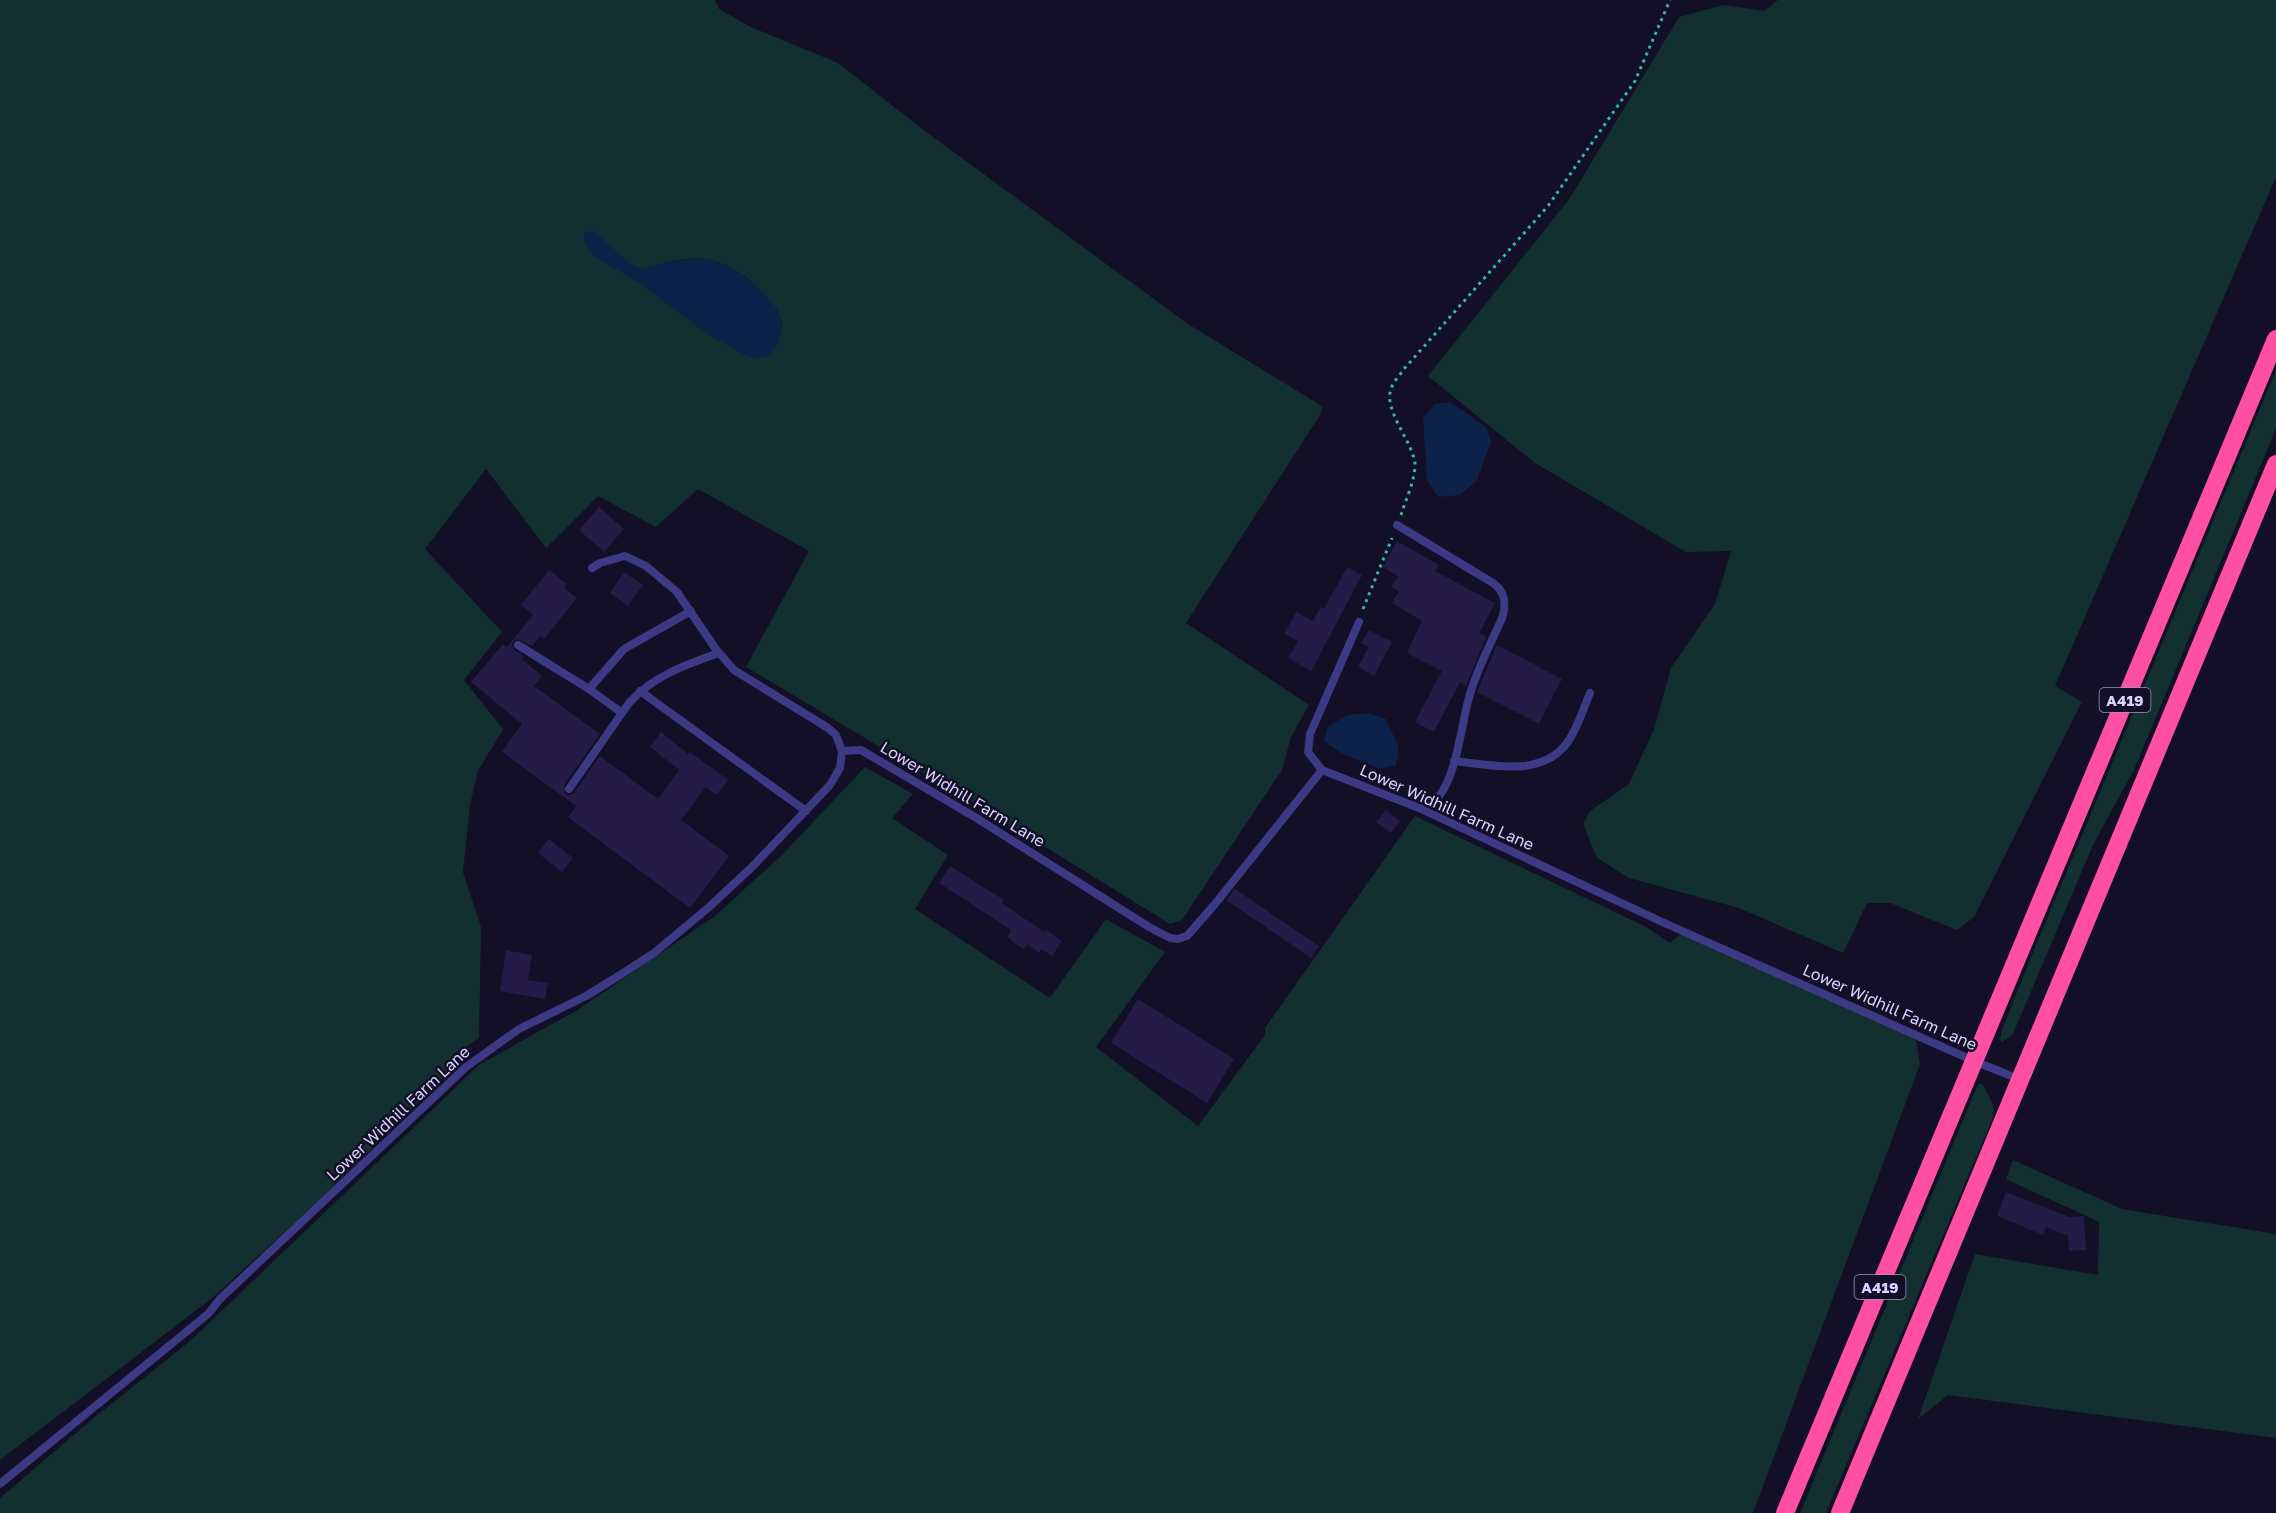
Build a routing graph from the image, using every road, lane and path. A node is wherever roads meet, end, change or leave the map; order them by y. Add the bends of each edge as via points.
1 (1670, 0) edge
2 (2276, 339) edge
3 (2276, 464) edge
4 (1397, 525) junction
5 (592, 568) dead end
6 (691, 611) junction
7 (1359, 622) joint
8 (518, 645) dead end
9 (719, 653) junction
10 (589, 689) junction
11 (640, 692) junction
12 (1590, 693) dead end
13 (622, 713) junction
14 (842, 751) junction
15 (1454, 761) junction
16 (1322, 770) junction
17 (569, 789) dead end
18 (1419, 808) junction
19 (806, 811) junction
20 (1974, 1061) junction
21 (2019, 1079) junction
22 (0, 1484) edge
23 (1785, 1513) edge
24 (1840, 1513) edge

1 - 4 path via 1635,81 1548,206 1391,388 1392,409 1415,466
2 - 20 highway, A419
3 - 21 highway, A419
4 - 7 path
4 - 15 lane via 1493,583 1506,603 1471,692
5 - 6 lane via 618,557 634,559 663,578
6 - 9 lane
6 - 10 lane via 624,649
7 - 16 lane via 1310,734 1308,752
8 - 10 lane
9 - 11 lane via 670,672
9 - 14 lane via 747,679 828,728 836,735
10 - 13 lane
11 - 13 lane
11 - 19 lane
12 - 15 lane via 1566,744 1545,761 1517,766
13 - 17 lane
14 - 16 lane, Lower Widhill Farm Lane via 861,750 1149,927 1178,939 1187,936 1215,904
14 - 19 lane, Lower Widhill Farm Lane via 840,768 830,785
15 - 18 lane via 1439,796
16 - 18 lane, Lower Widhill Farm Lane
18 - 20 lane, Lower Widhill Farm Lane
19 - 22 lane, Lower Widhill Farm Lane via 753,866 654,953 586,996 519,1029 466,1067 208,1314
20 - 21 lane, Lower Widhill Farm Lane
20 - 23 highway, A419
21 - 24 highway, A419

